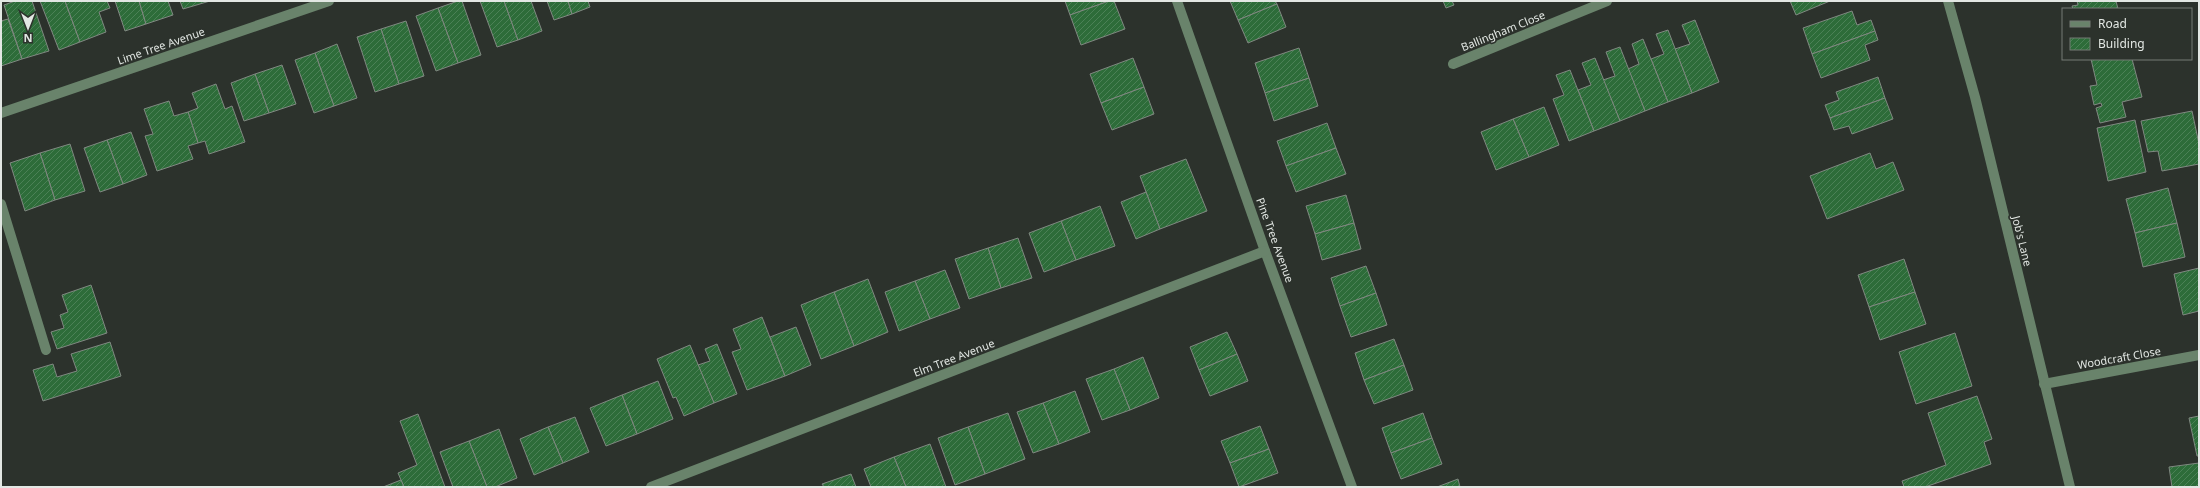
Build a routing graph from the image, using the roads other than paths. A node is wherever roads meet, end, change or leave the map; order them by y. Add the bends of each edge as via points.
1 (329, 1) edge
2 (1177, 1) edge
3 (1607, 1) edge
4 (1948, 1) edge
5 (1453, 64) dead end
6 (1, 113) edge
7 (1, 204) edge
8 (1265, 251) junction
9 (46, 350) dead end
10 (2199, 354) edge
11 (2044, 384) junction
12 (650, 487) edge
13 (1352, 487) edge
14 (2070, 487) edge

1 - 6 street, Lime Tree Avenue
2 - 8 street, Pine Tree Avenue
3 - 5 street, Ballingham Close
4 - 11 street, Job's Lane via 1975,97
7 - 9 street
8 - 12 street, Elm Tree Avenue
8 - 13 street, Pine Tree Avenue
10 - 11 street, Woodcraft Close
11 - 14 street, Job's Lane

